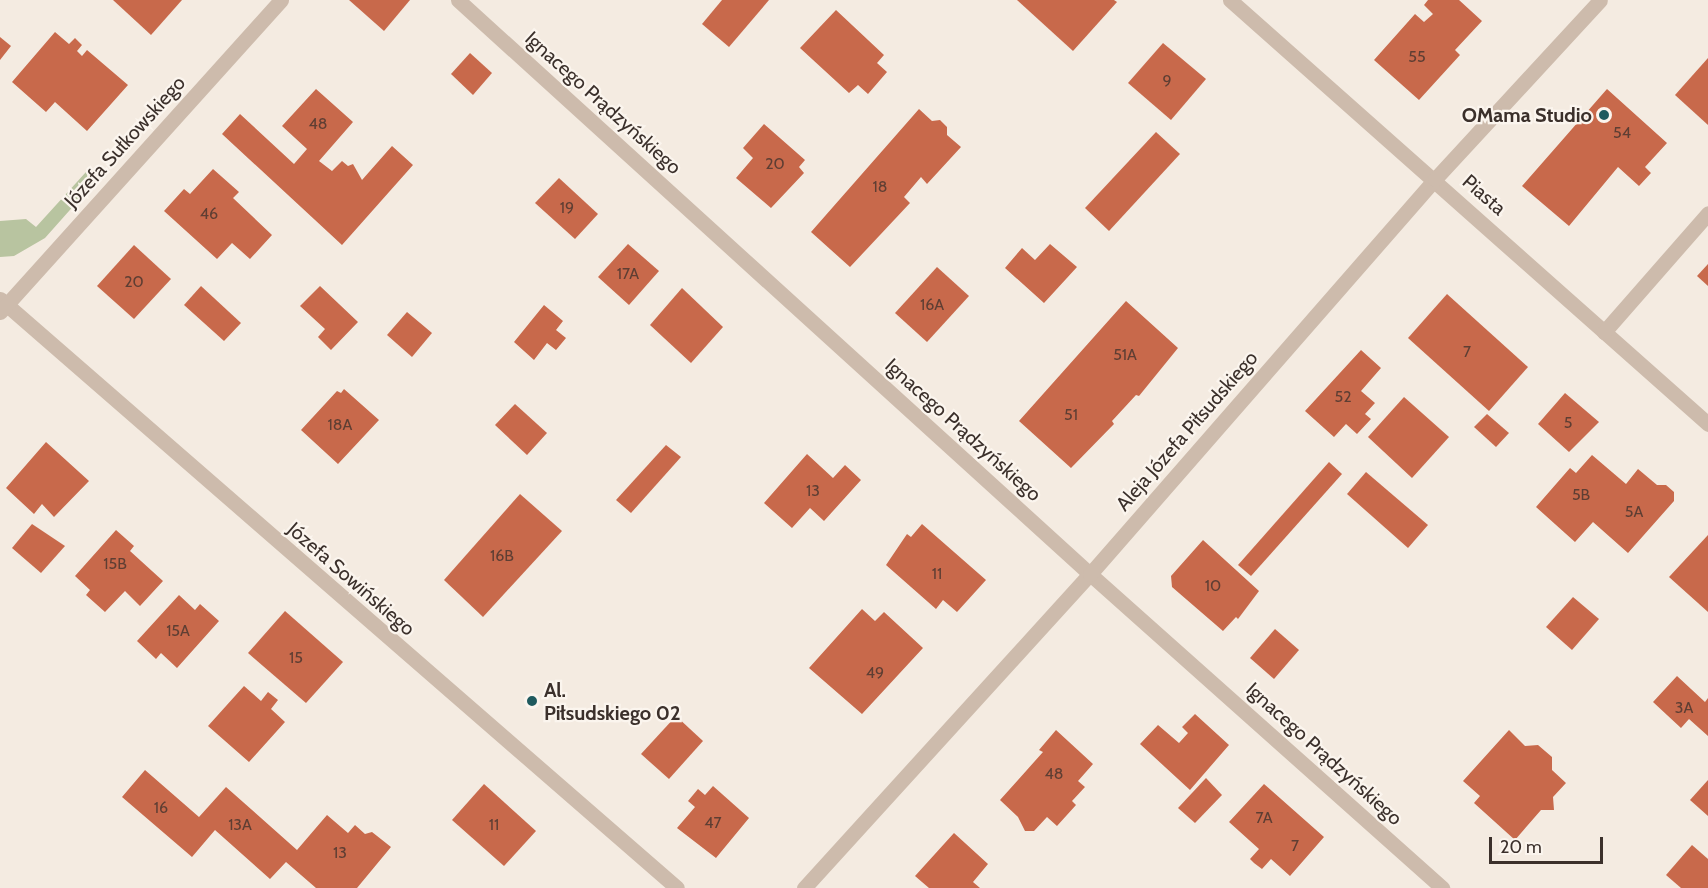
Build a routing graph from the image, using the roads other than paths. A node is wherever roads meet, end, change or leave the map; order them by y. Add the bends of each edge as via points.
1 (280, 0) edge
2 (458, 0) edge
3 (1230, 0) edge
4 (1600, 0) edge
5 (1434, 179) junction
6 (1708, 213) edge
7 (2, 305) edge
8 (1605, 332) junction
9 (1708, 424) edge
10 (1090, 574) junction
11 (677, 888) edge
12 (804, 888) edge
13 (1442, 888) edge

1 - 7 street, Józefa Sułkowskiego
2 - 10 street, Ignacego Prądzyńskiego
3 - 5 street, Piasta
4 - 5 street, Aleja Józefa Piłsudskiego
5 - 8 street, Piasta
5 - 10 street, Aleja Józefa Piłsudskiego
6 - 8 street
7 - 11 street, Józefa Sowińskiego
8 - 9 street, Piasta
10 - 12 street, Aleja Józefa Piłsudskiego
10 - 13 street, Ignacego Prądzyńskiego

